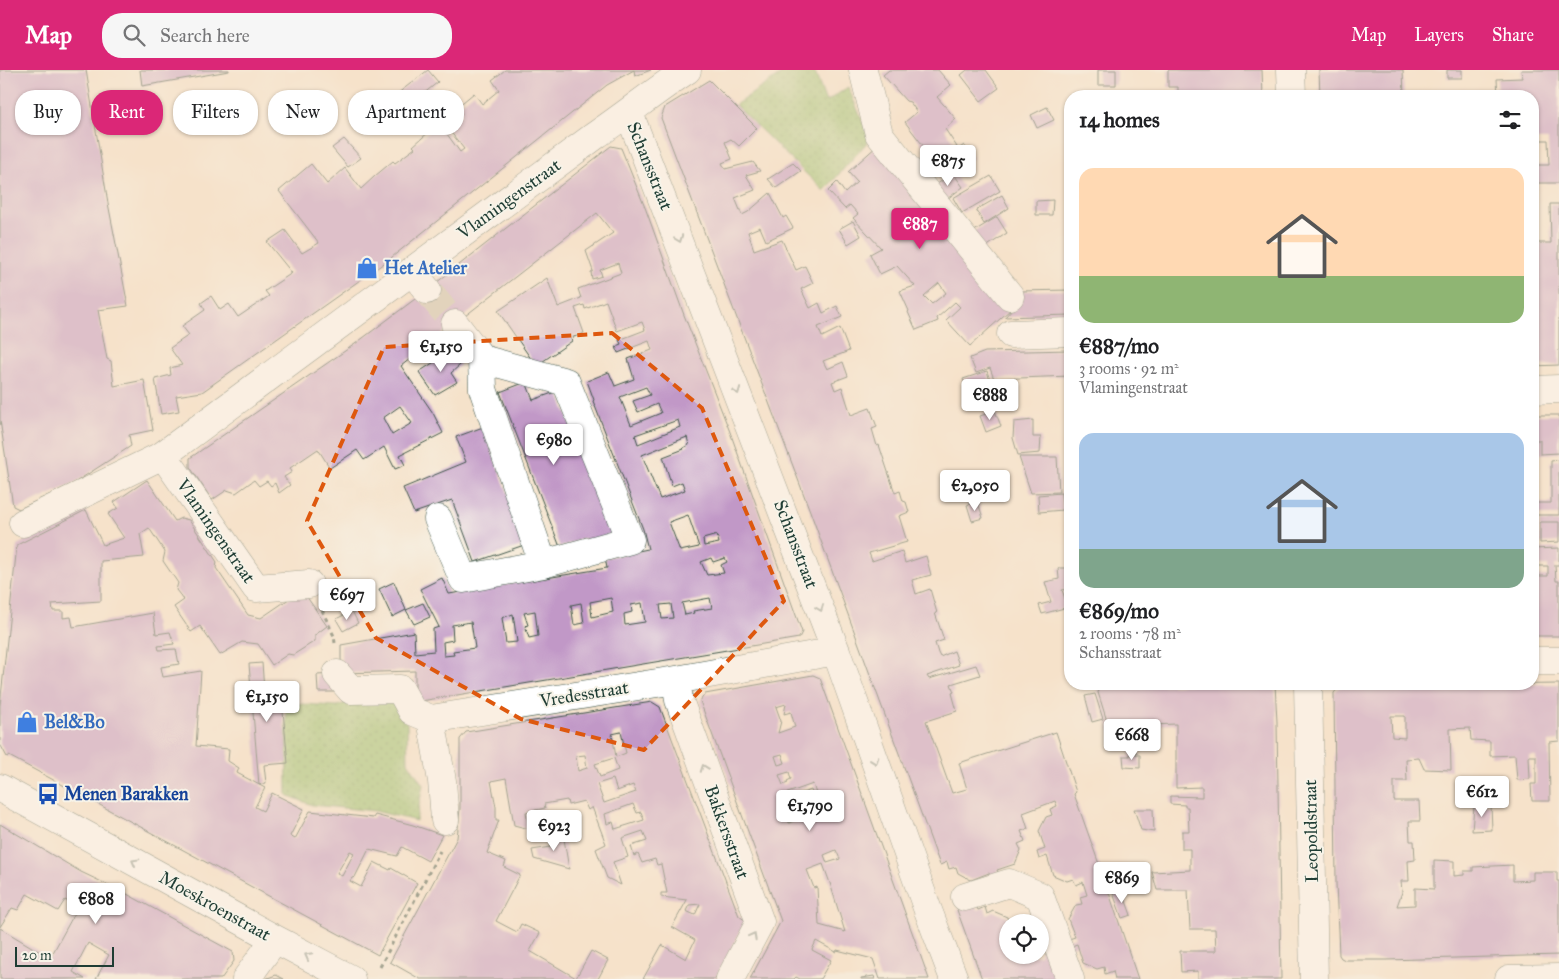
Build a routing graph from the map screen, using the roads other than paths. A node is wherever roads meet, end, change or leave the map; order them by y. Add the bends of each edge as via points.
1 (687, 70) edge
2 (863, 70) edge
3 (1291, 70) edge
4 (1292, 90) edge
5 (629, 112) junction
6 (1010, 296) dead end
7 (455, 324) tunnel mouth
8 (1064, 332) edge
9 (1011, 334) dead end
10 (482, 359) junction
11 (1559, 389) edge
12 (1539, 390) edge
13 (163, 455) junction
14 (438, 519) dead end
15 (22, 523) dead end
16 (543, 564) junction
17 (309, 584) dead end
18 (836, 651) junction
19 (1539, 661) edge
20 (1559, 661) edge
21 (337, 674) dead end
22 (676, 680) junction
23 (1308, 690) edge
24 (431, 719) junction
25 (0, 788) edge
26 (445, 820) road end
27 (965, 897) dead end
28 (275, 939) junction
29 (1559, 978) edge
30 (246, 979) edge
31 (351, 979) edge
32 (730, 979) edge
33 (954, 979) edge
34 (1070, 979) edge
35 (1314, 979) edge
36 (1509, 979) edge

1 - 5 street, Vlamingenstraat
2 - 6 street via 879,134
3 - 4 street
5 - 13 street, Vlamingenstraat via 596,135 419,280
5 -> 18 street, Schansstraat
7 - 10 street
8 - 9 street
10 - 16 street via 483,389
10 - 16 street via 566,382 630,540
11 - 12 street
13 - 15 street, Vlamingenstraat
13 - 17 street, Vlamingenstraat via 256,588
14 - 16 street via 463,579
18 - 22 street, Vredesstraat
18 -> 33 street, Schansstraat
19 - 20 street
21 - 24 street via 351,690 400,689 412,711
22 - 24 street, Vredesstraat
32 -> 22 street, Bakkersstraat via 760,922 679,700
23 - 35 street, Leopoldstraat
24 - 26 street
28 -> 25 street, Moeskroenstraat
27 - 34 street via 1009,883 1040,896
28 - 30 street
31 -> 28 street, Moeskroenstraat
29 - 36 street

